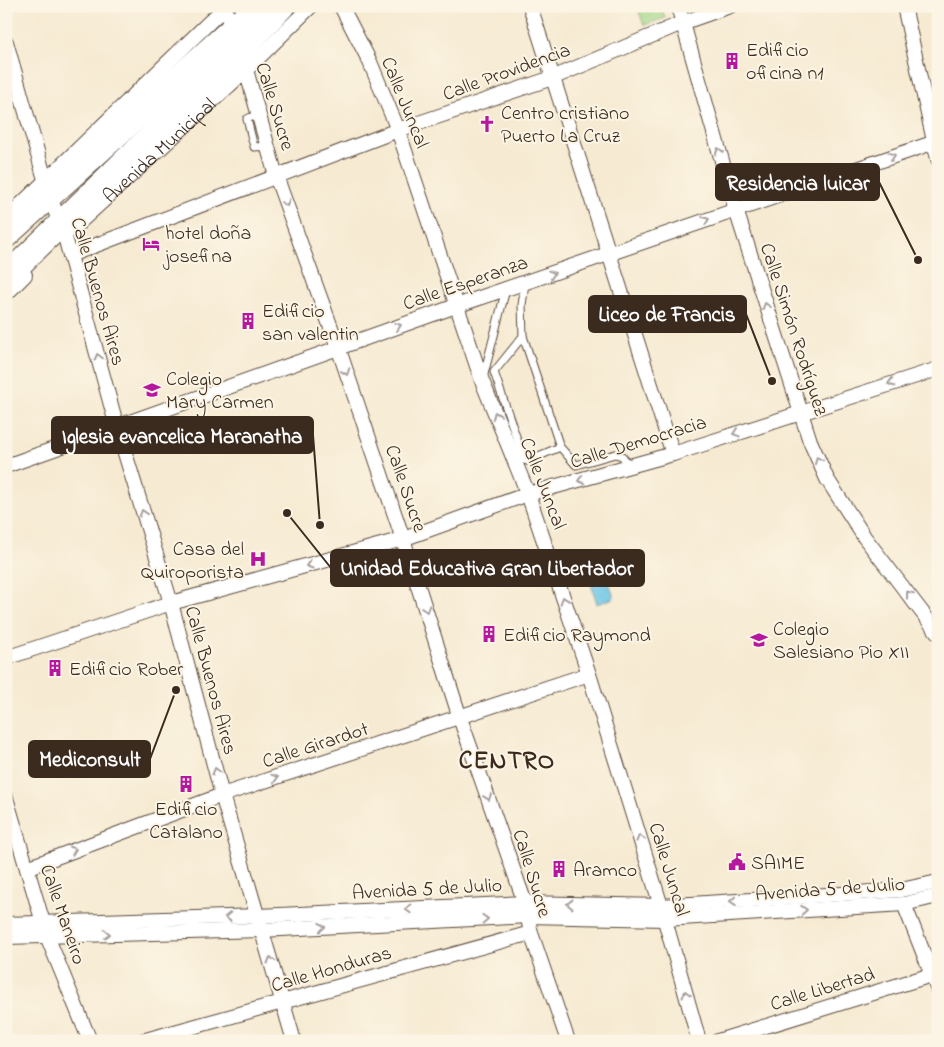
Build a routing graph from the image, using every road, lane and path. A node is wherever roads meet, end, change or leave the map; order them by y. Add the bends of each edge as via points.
1 (258, 6) edge
2 (282, 6) edge
3 (311, 6) edge
4 (341, 6) edge
5 (530, 6) edge
6 (678, 6) edge
7 (730, 6) edge
8 (904, 6) edge
9 (225, 7) edge
10 (682, 23) junction
11 (6, 42) edge
12 (239, 51) junction
13 (552, 78) junction
14 (398, 130) junction
15 (936, 142) edge
16 (938, 159) edge
17 (276, 176) junction
18 (48, 189) junction
19 (736, 210) junction
20 (6, 219) edge
21 (62, 231) junction
22 (6, 235) edge
23 (70, 255) junction
24 (608, 255) junction
25 (6, 277) edge
26 (525, 283) junction
27 (506, 289) junction
28 (6, 294) edge
29 (456, 306) junction
30 (523, 336) junction
31 (338, 347) junction
32 (938, 369) edge
33 (482, 380) junction
34 (799, 412) junction
35 (117, 426) junction
36 (560, 447) junction
37 (672, 454) junction
38 (6, 466) edge
39 (630, 466) junction
40 (528, 494) junction
41 (403, 539) junction
42 (171, 604) junction
43 (938, 634) edge
44 (6, 658) edge
45 (589, 674) junction
46 (460, 718) junction
47 (222, 794) junction
48 (6, 798) edge
49 (27, 868) junction
50 (938, 882) edge
51 (938, 896) edge
52 (904, 904) junction
53 (526, 910) junction
54 (663, 913) junction
55 (261, 923) junction
56 (6, 924) edge
57 (45, 929) junction
58 (531, 933) junction
59 (6, 937) edge
60 (935, 974) edge
61 (938, 990) edge
62 (283, 1002) junction
63 (90, 1041) edge
64 (142, 1041) edge
65 (294, 1041) edge
66 (568, 1041) edge
67 (699, 1041) edge
68 (718, 1041) edge

1 - 12 highway, Avenida Municipal
2 - 12 highway, Avenida Municipal
3 - 12 street, Avenida Municipal
4 - 14 street, Calle Juncal via 370,62
5 - 13 street
6 - 10 street, Calle Simón Rodríguez
7 - 10 street, Calle Providencia
8 - 15 street
9 - 12 street, Calle Sucre
9 - 18 street, Avenida Municipal
10 - 13 street, Calle Providencia
19 -> 10 street, Calle Simón Rodríguez
11 - 18 street, Calle Buenos Aires
12 - 17 street, Calle Sucre
12 - 18 highway, Avenida Municipal
12 - 21 highway, Avenida Municipal
13 - 14 street, Calle Providencia
13 - 24 street
14 - 17 street, Calle Providencia
14 - 29 street, Calle Juncal
15 - 16 street
19 -> 15 street, Calle Esperanza
17 - 23 street, Calle Providencia
17 -> 31 street, Calle Sucre
18 - 20 street, Avenida Municipal
18 - 21 street, Calle Buenos Aires
18 - 22 highway, Avenida Municipal
24 -> 19 street, Calle Esperanza
34 -> 19 street, Calle Simón Rodríguez
21 - 23 street, Calle Buenos Aires
21 - 25 highway, Avenida Municipal
21 - 28 street, Avenida Municipal
35 -> 23 street, Calle Buenos Aires
26 -> 24 street, Calle Esperanza
24 - 37 street
26 - 27 street, Calle Esperanza
26 - 30 lane
27 - 29 street, Calle Esperanza
27 - 33 lane
31 -> 29 street, Calle Esperanza
29 - 33 street, Calle Juncal
30 - 36 lane
30 - 36 lane via 494,372 524,460
31 - 35 street, Calle Esperanza
31 -> 41 street, Calle Sucre
32 -> 34 street, Calle Democracia
40 -> 33 street, Calle Juncal
34 -> 37 street, Calle Democracia
43 -> 34 street, Calle Simón Rodríguez via 865,538 827,479
35 - 38 street, Calle Esperanza
42 -> 35 street, Calle Buenos Aires
36 - 39 lane via 576,465 615,454 622,456
37 - 39 street, Calle Democracia
39 -> 40 street, Calle Democracia
40 - 41 street, Calle Democracia
45 -> 40 street, Calle Juncal
41 -> 42 street, Calle Democracia
41 -> 46 street, Calle Sucre
42 - 44 street, Calle Democracia
47 -> 42 street, Calle Buenos Aires
45 - 46 street, Calle Girardot
54 -> 45 street, Calle Juncal
47 -> 46 street, Calle Girardot
46 -> 53 street, Calle Sucre
49 -> 47 street, Calle Girardot
47 - 55 street, Calle Buenos Aires
48 - 49 street, Calle Maneiro
49 - 57 street, Calle Maneiro
50 -> 54 street, Avenida 5 de Julio via 900,890
51 - 52 street, Avenida 5 de Julio
54 -> 52 street, Avenida 5 de Julio
52 - 60 street
53 - 54 street, Avenida 5 de Julio
53 - 55 street, Avenida 5 de Julio
53 - 58 street, Calle Sucre
67 -> 54 street, Calle Juncal
55 - 57 street, Avenida 5 de Julio
62 -> 55 street, Calle Buenos Aires
56 - 57 street, Avenida 5 de Julio
57 - 59 street, Avenida 5 de Julio
57 - 63 street, Calle Maneiro
58 - 62 street, Calle Honduras
58 - 66 street, Calle Sucre
60 - 61 street
60 - 68 street, Calle Libertad
62 - 64 street, Calle Honduras
62 - 65 street, Calle Buenos Aires

